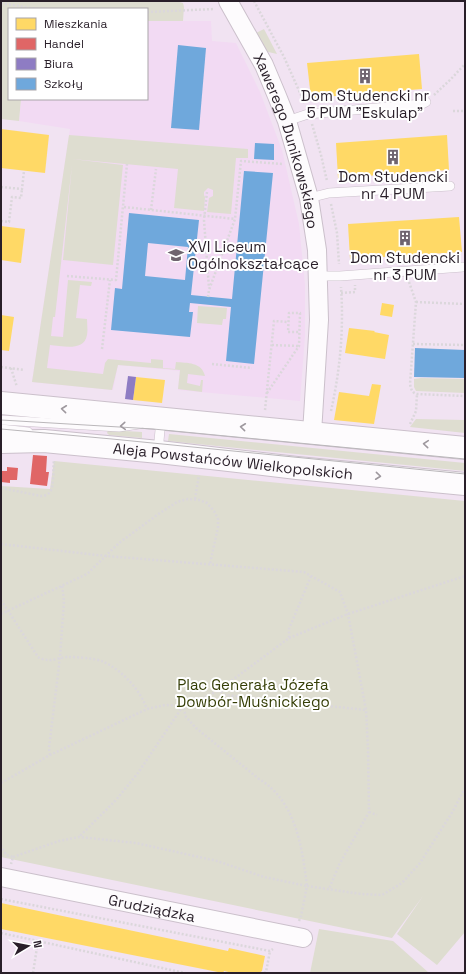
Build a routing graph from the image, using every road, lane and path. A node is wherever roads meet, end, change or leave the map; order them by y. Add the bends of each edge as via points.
1 (254, 1) edge
2 (1, 3) edge
3 (223, 5) edge
4 (30, 8) edge
5 (148, 12) edge
6 (465, 64) edge
7 (426, 102) joint
8 (453, 111) dead end
9 (465, 111) edge
10 (308, 114) junction
11 (287, 121) junction
12 (128, 164) dead end
13 (290, 165) dead end
14 (156, 169) dead end
15 (24, 171) dead end
16 (450, 186) dead end
17 (1, 187) edge
18 (22, 189) junction
19 (207, 192) dead end
20 (309, 198) junction
21 (124, 207) junction
22 (151, 210) junction
23 (205, 216) junction
24 (235, 219) junction
25 (1, 222) edge
26 (463, 267) dead end
27 (68, 276) dead end
28 (318, 276) junction
29 (110, 280) junction
30 (209, 290) junction
31 (412, 290) dead end
32 (208, 297) dead end
33 (416, 302) junction
34 (465, 304) edge
35 (288, 322) junction
36 (300, 332) junction
37 (413, 344) junction
38 (272, 345) junction
39 (465, 345) edge
40 (299, 346) junction
41 (102, 348) dead end
42 (212, 364) dead end
43 (1, 367) edge
44 (11, 368) junction
45 (252, 368) dead end
46 (24, 370) dead end
47 (267, 393) junction
48 (417, 394) junction
49 (465, 396) edge
50 (9, 397) edge
51 (161, 419) junction
52 (1, 420) edge
53 (268, 423) junction
54 (408, 427) dead end
55 (1, 429) edge
56 (312, 433) junction
57 (1, 442) edge
58 (465, 448) edge
59 (158, 452) junction
60 (199, 471) dead end
61 (465, 484) edge
62 (195, 499) junction
63 (1, 544) edge
64 (106, 556) junction
65 (210, 564) junction
66 (311, 576) junction
67 (465, 576) edge
68 (62, 585) junction
69 (1, 600) edge
70 (8, 610) junction
71 (1, 614) edge
72 (348, 614) junction
73 (289, 638) junction
74 (60, 657) junction
75 (219, 690) junction
76 (183, 706) junction
77 (147, 709) junction
78 (366, 710) junction
79 (50, 755) junction
80 (1, 782) edge
81 (465, 788) edge
82 (369, 812) junction
83 (377, 815) dead end
84 (79, 837) junction
85 (13, 857) dead end
86 (1, 877) edge
87 (307, 886) junction
88 (329, 889) junction
89 (302, 916) dead end
90 (1, 934) edge
91 (303, 938) dead end
92 (38, 941) junction
93 (270, 951) dead end
94 (32, 973) edge
95 (185, 973) edge
96 (264, 973) edge

1 - 10 path via 284,57
2 - 4 path
3 - 5 path
3 - 11 street, Xawerego Dunikowskiego via 264,65
6 - 7 path
7 - 10 lane
8 - 9 path
10 - 11 lane
11 - 20 street, Xawerego Dunikowskiego
12 - 21 path
13 - 24 path via 241,161
14 - 22 path
15 - 18 path
16 - 20 lane via 330,193
17 - 18 path
18 - 25 path via 21,198 12,197 9,222
19 - 23 path
20 - 28 street, Xawerego Dunikowskiego
21 - 22 path
21 - 29 path via 116,280
22 - 23 path
23 - 24 path
23 - 30 path
24 - 30 path
26 - 28 lane
27 - 29 path
28 - 56 street, Xawerego Dunikowskiego via 320,320
29 - 41 path
30 - 32 path
31 - 33 path
33 - 34 path
33 - 37 path
35 - 36 path via 288,332
35 - 36 path via 289,313 300,314
35 - 38 path via 274,321
36 - 40 path
37 - 39 path
37 - 48 path via 410,384 411,390
38 - 40 path
38 - 47 path
40 - 47 path
42 - 45 path
43 - 44 path
44 - 46 path
44 - 50 path via 17,385
47 - 53 path
48 - 49 path
48 - 54 path via 416,410
51 -> 50 street
51 -> 52 lane via 124,427
53 -> 51 street via 214,424
51 - 59 lane
53 - 56 street
55 - 59 lane via 112,439
58 -> 56 street
57 - 59 street, Aleja Powstańców Wielkopolskich via 44,441
59 -> 61 street, Aleja Powstańców Wielkopolskich
60 - 62 path
62 - 64 path via 177,502 119,543
62 - 65 path via 207,502 218,519
63 - 64 path
64 - 65 path
64 - 68 path via 87,574
65 - 66 path via 304,572
66 - 72 path via 340,592
66 - 73 path via 289,629
67 - 72 path
68 - 70 path
68 - 74 path via 64,601
69 - 70 path
70 - 71 path
70 - 74 path via 38,657 47,660
72 - 73 path
72 - 78 path
73 - 75 path
74 - 77 path via 103,662 117,670 143,699
74 - 79 path
75 - 76 path
75 - 78 path via 225,695
76 - 77 path via 165,705
76 - 84 path via 138,773 116,800
76 - 87 path via 186,717 196,728 270,785 288,808 304,860
77 - 79 path
78 - 82 path
79 - 80 path
81 - 88 path via 420,863 402,883 382,895
82 - 83 path
82 - 88 path via 339,865
84 - 85 path
84 - 87 path via 136,843 217,861 264,877
86 - 91 street, Grudziądzka
87 - 88 path
87 - 89 path
90 - 92 path
92 - 94 path
92 - 95 path
93 - 96 path

